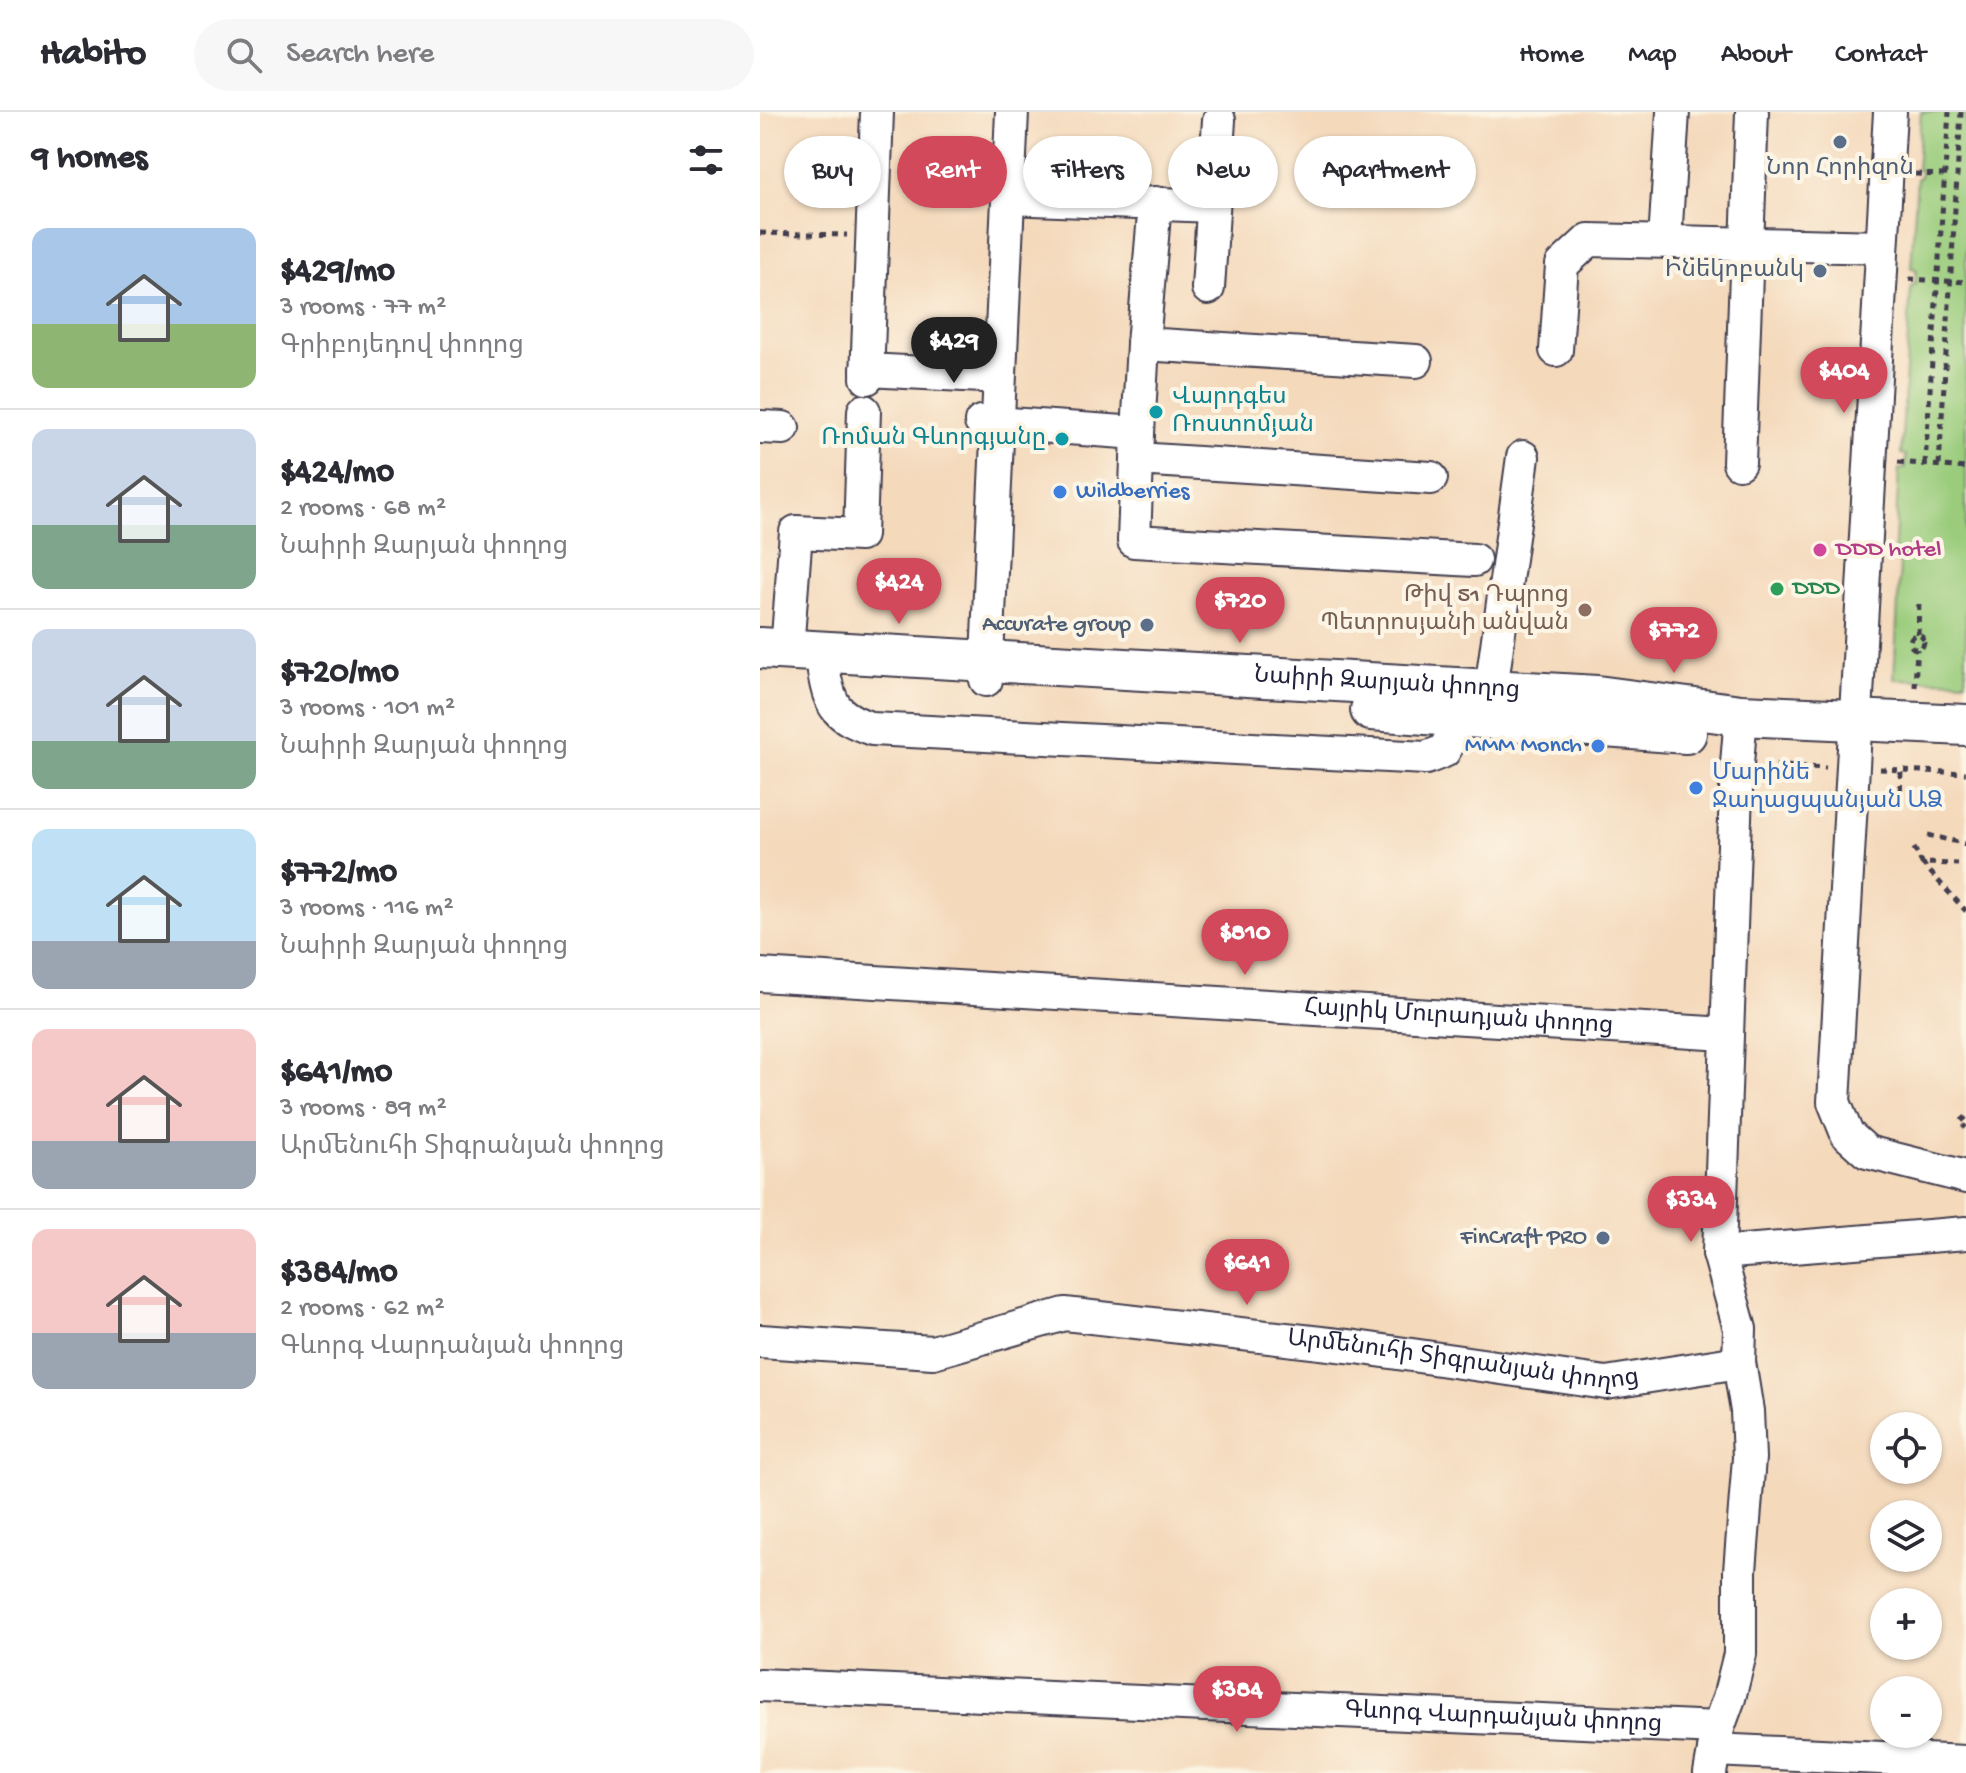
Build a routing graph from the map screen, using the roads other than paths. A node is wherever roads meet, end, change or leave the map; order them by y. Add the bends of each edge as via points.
1 (877, 112) edge
2 (995, 112) edge
3 (1012, 112) edge
4 (1673, 112) edge
5 (1752, 112) edge
6 (1890, 112) edge
7 (1219, 120) dead end
8 (1218, 136) edge
9 (1008, 198) junction
10 (1155, 203) junction
11 (1168, 204) edge
12 (1213, 208) edge
13 (1665, 241) junction
14 (1746, 243) junction
15 (1882, 247) junction
16 (1208, 288) dead end
17 (1143, 344) junction
18 (1556, 350) dead end
19 (1416, 361) dead end
20 (983, 376) junction
21 (864, 411) dead end
22 (989, 423) junction
23 (1138, 446) junction
24 (1523, 457) dead end
25 (1739, 463) dead end
26 (1431, 478) dead end
27 (1474, 560) dead end
28 (769, 656) edge
29 (978, 671) junction
30 (824, 672) junction
31 (1491, 690) junction
32 (1462, 717) junction
33 (1966, 725) edge
34 (1740, 726) junction
35 (1854, 731) junction
36 (1966, 747) edge
37 (760, 975) edge
38 (1726, 1034) junction
39 (1966, 1177) edge
40 (1966, 1233) edge
41 (1719, 1253) junction
42 (760, 1341) edge
43 (1739, 1362) junction
44 (760, 1685) edge
45 (1714, 1750) edge
46 (1966, 1762) edge

1 - 20 street via 867,374
2 - 20 street
3 - 9 street
4 - 13 street
5 - 14 street
6 - 15 street
7 - 8 street
9 - 10 street
9 - 22 street
10 - 11 street
10 - 17 street
12 - 16 street
13 - 14 street
13 - 18 street via 1589,240 1562,265
14 - 15 street
14 - 25 street
15 - 35 street
17 - 19 street
17 - 23 street
20 - 22 street
21 - 28 street via 860,535 796,532
22 - 23 street
22 - 29 street
23 - 26 street
23 - 27 street via 1134,541
24 - 31 street
28 - 29 main road, Նաիրի Զարյան փողոց
28 - 30 main road, Նաիրի Զարյան փողոց
29 - 30 main road, Նաիրի Զարյան փողոց
29 - 31 main road, Նաիրի Զարյան փողոց
29 - 32 main road, Նաիրի Զարյան փողոց
30 - 32 street via 828,695 847,720 872,729 1426,758 1444,751
31 - 34 main road, Նաիրի Զարյան փողոց via 1597,696
32 - 34 main road, Նաիրի Զարյան փողոց
33 - 35 main road, Նաիրի Զարյան փողոց
34 - 35 main road, Նաիրի Զարյան փողոց
34 - 38 street
35 - 36 main road, Նաիրի Զարյան փողոց
35 - 39 street via 1834,1102 1847,1134 1867,1152
37 - 38 street, Հայրիկ Մուրադյան փողոց
38 - 41 street
40 - 41 street
41 - 43 street via 1740,1329
42 - 43 street, Արմենուհի Տիգրանյան փողոց via 933,1352 1065,1314 1356,1347 1606,1383
43 - 45 street via 1749,1458 1740,1654
44 - 45 street, Գևորգ Վարդանյան փողոց
45 - 46 street, Գևորգ Վարդանյան փողոց

